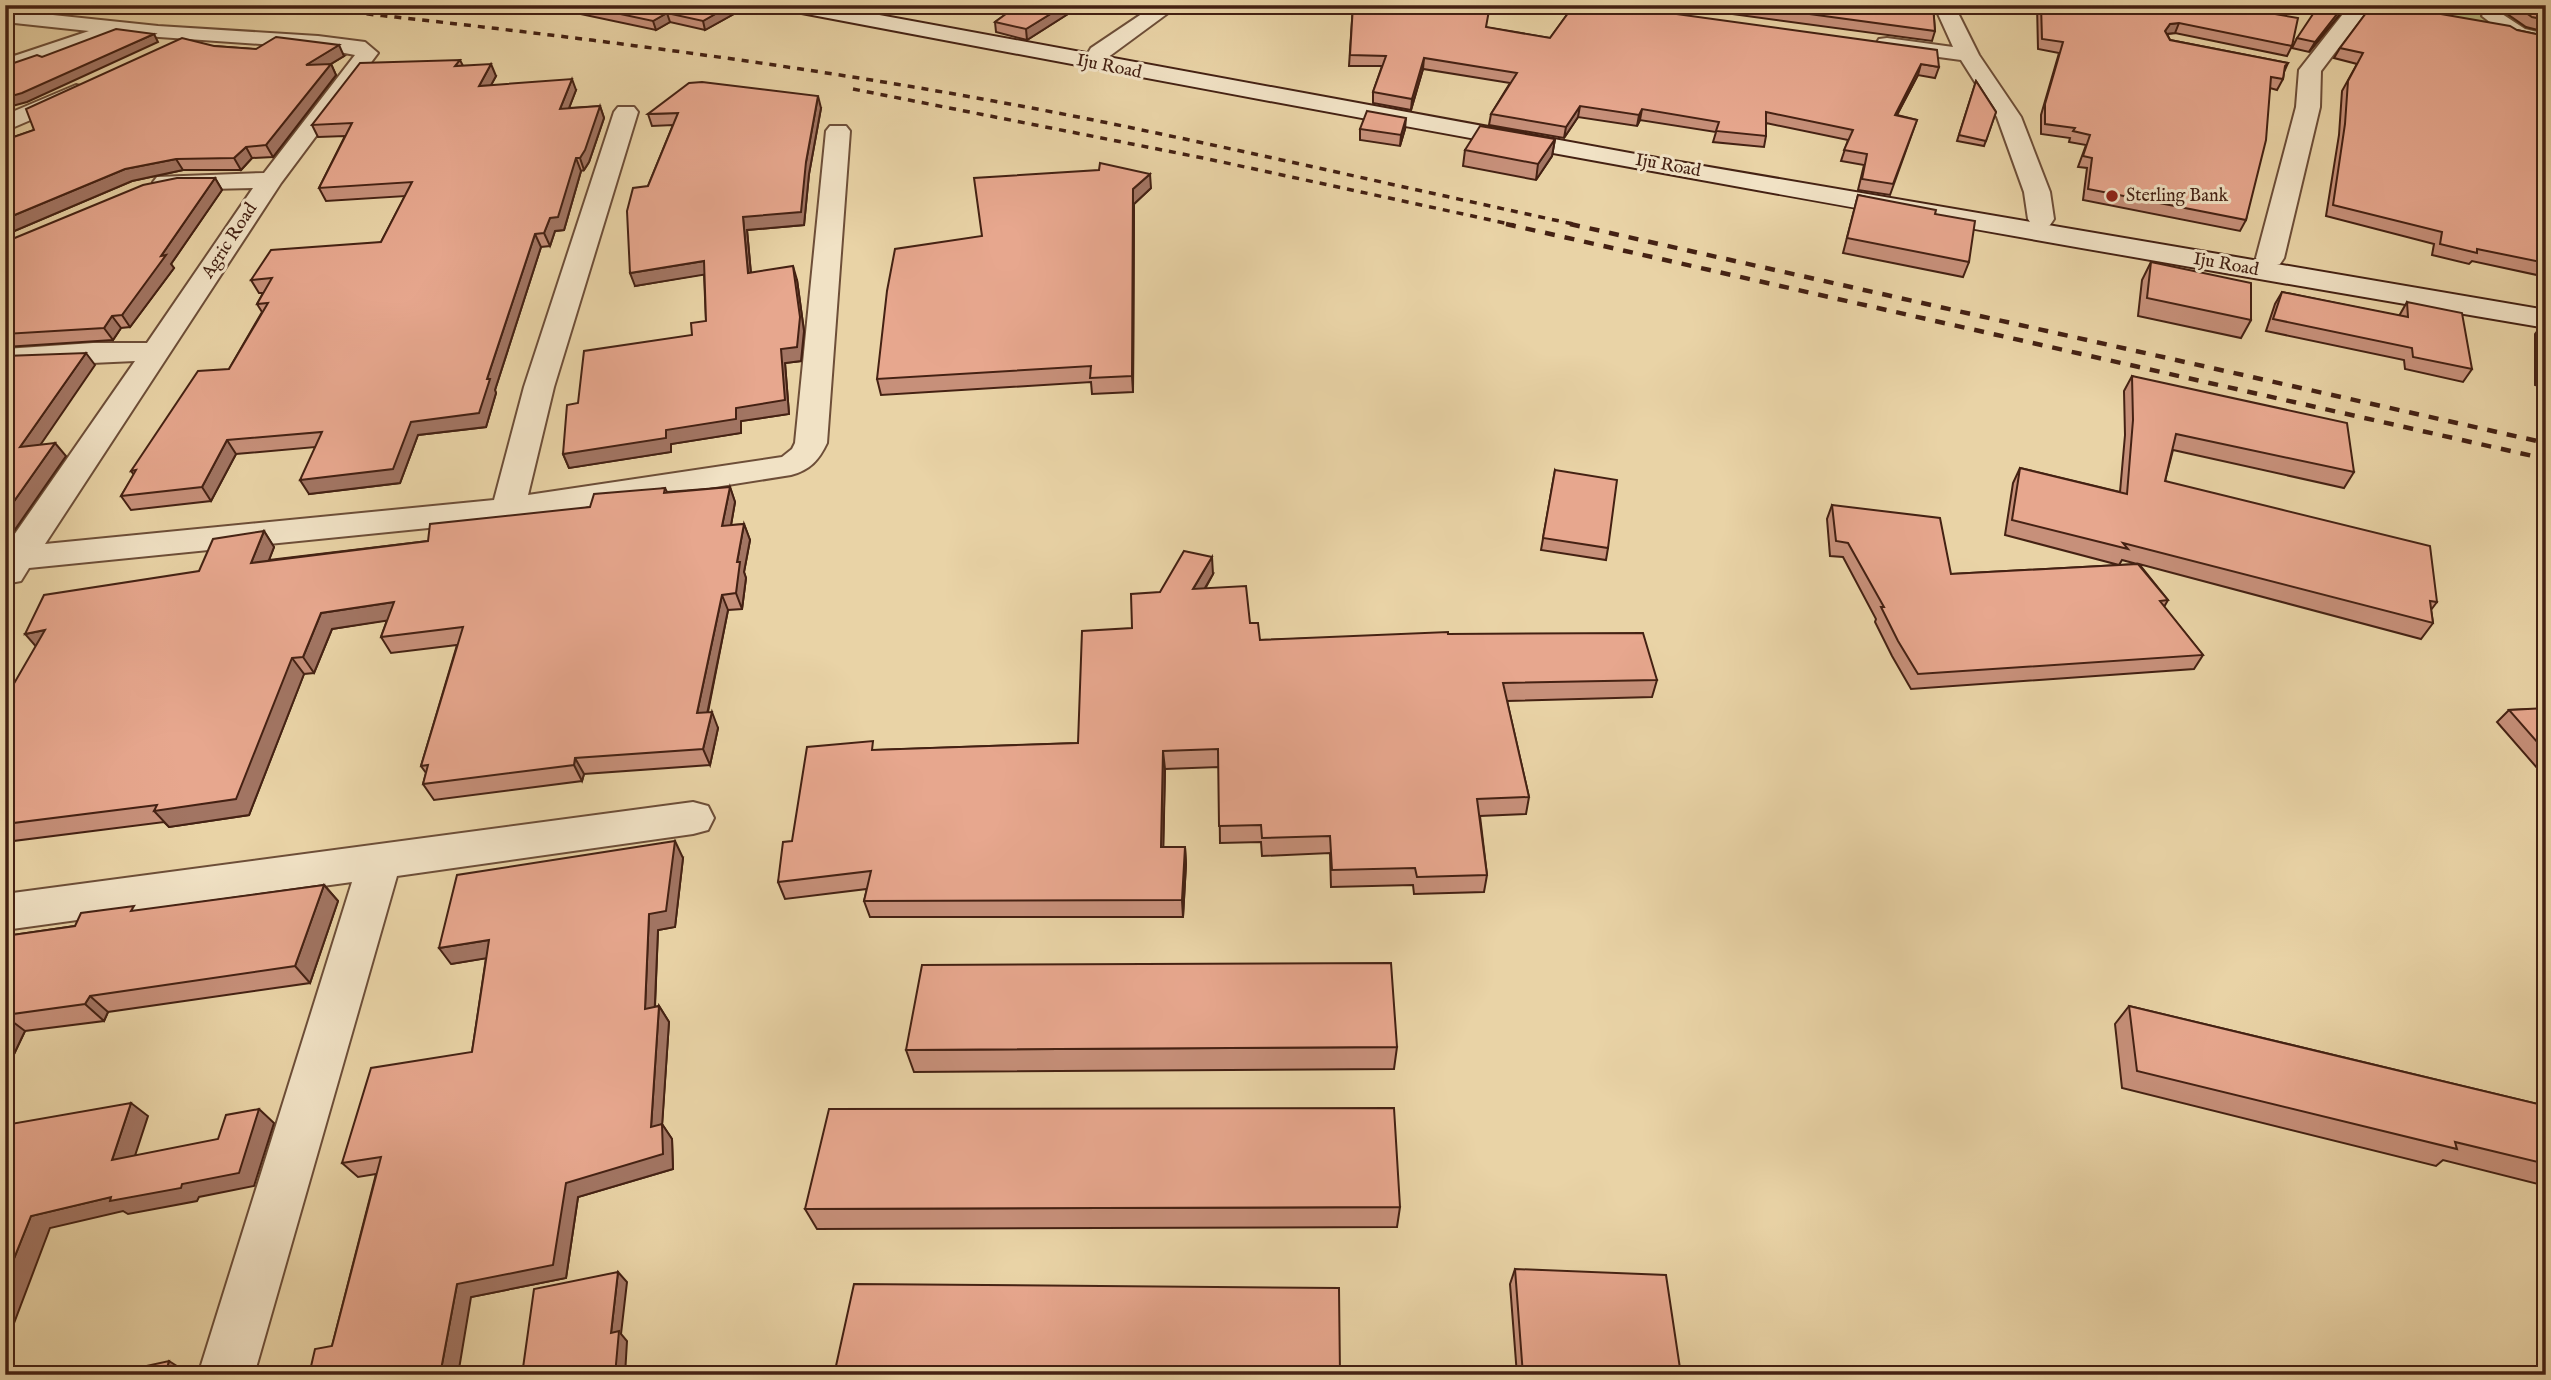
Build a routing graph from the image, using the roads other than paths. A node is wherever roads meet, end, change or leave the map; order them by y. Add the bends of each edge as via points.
1 (791, 5) edge
2 (849, 5) edge
3 (1169, 5) edge
4 (1944, 5) edge
5 (2361, 5) edge
6 (5, 16) edge
7 (2491, 16) dead end
8 (118, 28) junction
9 (198, 34) junction
10 (2546, 40) edge
11 (1871, 42) edge
12 (1099, 53) junction
13 (1968, 55) junction
14 (155, 56) edge
15 (2283, 64) edge
16 (5, 66) edge
17 (2310, 70) junction
18 (96, 82) edge
19 (626, 112) dead end
20 (5, 124) edge
21 (838, 131) dead end
22 (271, 180) junction
23 (142, 189) edge
24 (1916, 203) junction
25 (2041, 219) junction
26 (2270, 258) junction
27 (2546, 302) edge
28 (2546, 319) edge
29 (157, 352) junction
30 (5, 358) edge
31 (508, 509) junction
32 (10, 565) edge
33 (693, 818) dead end
34 (379, 863) junction
35 (5, 912) edge
36 (226, 1375) edge

1 - 24 street, Iju Road via 1125,70
2 - 12 street, Iju Road
3 - 12 street
4 - 13 street
5 - 17 street
6 - 8 street
7 - 10 street via 2518,34
8 - 9 street
8 - 16 street
9 - 14 street
9 - 22 street, Agric Road via 318,42 357,47 367,53
11 - 13 street
12 - 24 street, Iju Road
13 - 25 street via 2009,117 2038,192
15 - 17 street
17 - 26 street via 2308,107
18 - 20 street
19 - 31 street via 540,387
21 - 31 street via 811,443 805,455 791,465
22 - 23 street via 184,180
22 - 29 street, Agric Road
24 - 25 street, Iju Road
24 - 28 street, Iju Road via 2262,272
25 - 26 street, Iju Road
26 - 27 street, Iju Road
29 - 30 street
29 - 32 street, Agric Road
31 - 32 street
33 - 34 street
34 - 35 street
34 - 36 street

